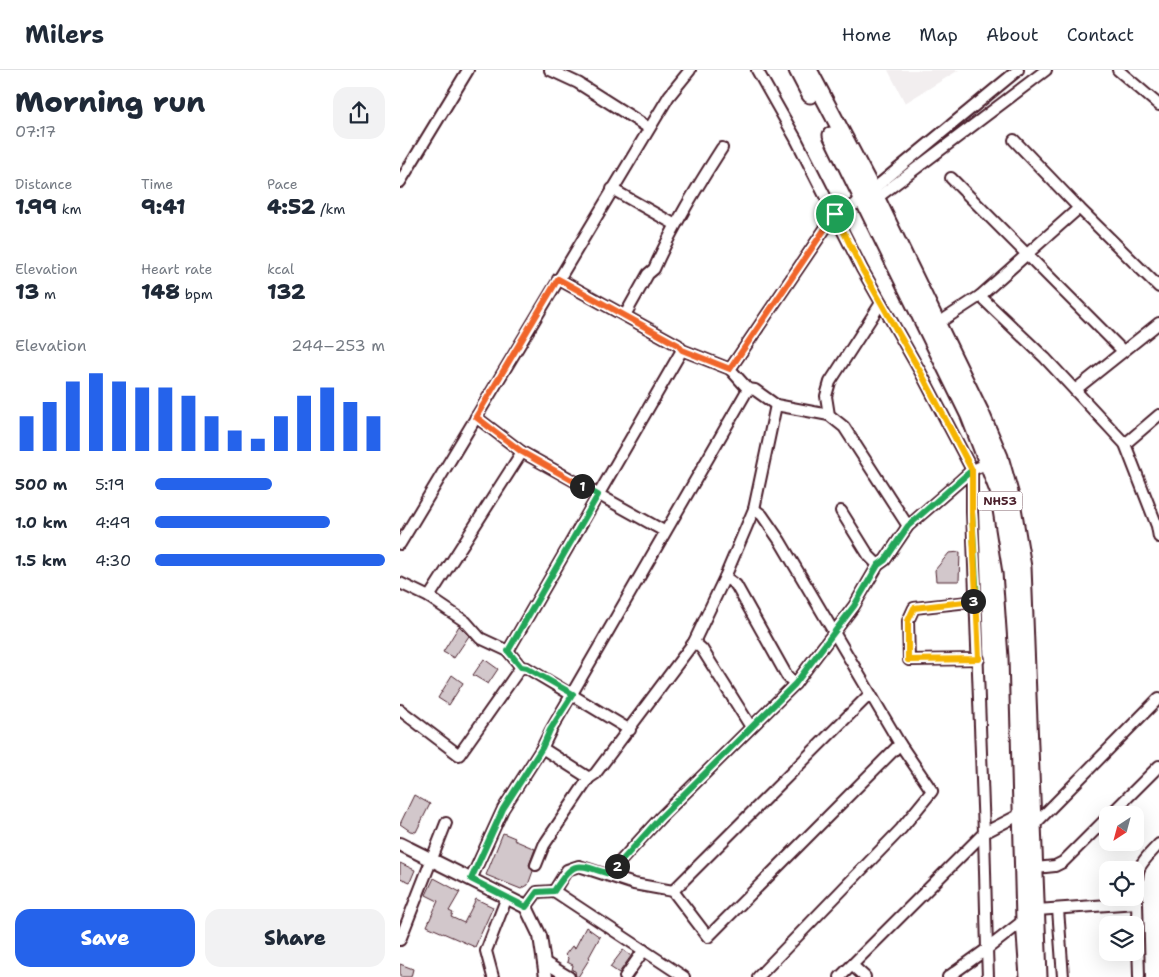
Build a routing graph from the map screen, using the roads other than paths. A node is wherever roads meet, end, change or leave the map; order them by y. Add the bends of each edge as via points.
1 (468, 70) edge
2 (550, 70) edge
3 (690, 70) edge
4 (757, 70) edge
5 (797, 70) edge
6 (809, 70) edge
7 (1018, 70) edge
8 (1046, 70) edge
9 (1118, 70) edge
10 (1159, 104) edge
11 (649, 128) junction
12 (1014, 140) dead end
13 (722, 148) dead end
14 (951, 178) dead end
15 (400, 182) edge
16 (612, 189) junction
17 (866, 199) junction
18 (1079, 208) junction
19 (835, 214) junction
20 (674, 224) junction
21 (1028, 253) junction
22 (558, 279) junction
23 (1159, 287) edge
24 (980, 296) junction
25 (880, 303) junction
26 (625, 315) junction
27 (1159, 323) edge
28 (937, 324) junction
29 (682, 350) junction
30 (1122, 350) junction
31 (730, 369) junction
32 (748, 389) junction
33 (1075, 390) junction
34 (776, 405) junction
35 (829, 414) junction
36 (1159, 415) edge
37 (476, 417) junction
38 (1125, 444) junction
39 (522, 452) junction
40 (989, 463) junction
41 (972, 470) junction
42 (598, 495) junction
43 (754, 509) junction
44 (841, 511) dead end
45 (908, 526) junction
46 (664, 531) junction
47 (1159, 537) edge
48 (400, 544) edge
49 (878, 565) junction
50 (725, 577) junction
51 (400, 583) edge
52 (429, 597) junction
53 (977, 601) junction
54 (835, 633) junction
55 (694, 642) junction
56 (508, 651) junction
57 (979, 659) junction
58 (521, 667) junction
59 (795, 684) junction
60 (573, 694) junction
61 (870, 694) junction
62 (1159, 698) edge
63 (400, 710) edge
64 (751, 727) junction
65 (630, 730) junction
66 (900, 744) junction
67 (542, 748) junction
68 (1159, 766) edge
69 (589, 778) junction
70 (1119, 806) edge
71 (1023, 813) junction
72 (446, 823) dead end
73 (1034, 825) junction
74 (1099, 826) edge
75 (984, 833) junction
76 (400, 844) edge
77 (1159, 844) edge
78 (432, 860) junction
79 (1142, 861) edge
80 (536, 865) dead end
81 (1036, 868) junction
82 (613, 875) junction
83 (471, 879) junction
84 (554, 891) junction
85 (673, 891) junction
86 (508, 897) junction
87 (1099, 905) edge
88 (1136, 906) edge
89 (526, 907) junction
90 (1058, 909) junction
91 (1037, 910) junction
92 (1024, 920) junction
93 (400, 940) edge
94 (987, 949) junction
95 (644, 950) junction
96 (544, 962) junction
97 (853, 966) junction
98 (493, 977) edge
99 (546, 977) edge
100 (569, 977) edge
101 (625, 977) edge
102 (684, 977) edge
103 (758, 977) edge
104 (840, 977) edge
105 (865, 977) edge
106 (948, 977) edge
107 (988, 977) edge
108 (1028, 977) edge
109 (1040, 977) edge
110 (1063, 977) edge
111 (1140, 977) edge

1 - 15 street
2 - 11 street via 578,83
3 - 11 street
4 - 19 street
5 - 17 highway, NH53
6 - 17 highway, NH53
7 - 17 street
8 - 17 street
9 - 10 street
11 - 16 street
12 - 18 street
13 - 20 street via 686,211
14 - 21 street
16 - 20 street
16 - 22 street
17 - 19 street
17 - 28 highway, NH53
17 - 40 highway, NH53
18 - 21 street
18 - 23 street
19 - 25 street
19 - 31 street
20 - 26 street via 654,269
21 - 24 street
21 - 30 street
22 - 26 street
22 - 37 street
24 - 28 street
24 - 33 street
25 - 35 street via 830,382 826,396
25 - 41 street
26 - 29 street
27 - 30 street
28 - 73 highway, NH53 via 1000,457 1016,515 1024,567
29 - 31 street
29 - 42 street
30 - 33 street
31 - 32 street
32 - 34 street via 755,390
32 - 46 street
33 - 38 street
34 - 35 street
34 - 43 street
35 - 45 street via 844,427
36 - 38 street
37 - 39 street
37 - 48 street
38 - 47 street
39 - 42 street
39 - 52 street
40 - 41 street
40 - 71 highway, NH53 via 998,491 1011,572
41 - 45 street
41 - 53 street
42 - 46 street
42 - 56 street
43 - 50 street
43 - 54 street via 780,541
44 - 49 street
45 - 49 street
46 - 60 street
49 - 54 street
50 - 55 street
50 - 59 street via 736,585 787,676
51 - 52 street
52 - 56 street via 466,622 480,638
53 - 57 street
53 - 57 street via 914,608 908,621 908,660
54 - 59 street
54 - 61 street
55 - 64 street via 702,649
55 - 65 street
56 - 58 street
57 - 75 street
58 - 60 street
58 - 63 street via 459,755
59 - 64 street
60 - 65 street
60 - 67 street
61 - 66 street
61 - 85 street
62 - 73 street
64 - 82 street via 660,818 617,865
65 - 69 street
66 - 85 street via 713,934 708,937
66 - 103 street via 932,791 902,829
67 - 69 street
67 - 83 street via 503,809
68 - 70 street
69 - 80 street via 544,845
71 - 75 street
71 - 92 highway, NH53
72 - 78 street
73 - 81 highway, NH53
74 - 81 street via 1063,862
75 - 94 street
75 - 97 street
76 - 78 main road
77 - 79 street
78 - 83 main road
78 - 93 street
81 - 91 highway, NH53
82 - 84 street via 578,866 567,870
82 - 85 street via 634,884
83 - 86 main road
84 - 89 street via 537,892
84 - 95 street
86 - 89 main road
86 - 98 street via 486,951
87 - 90 street
88 - 111 street
89 - 96 main road via 540,936
90 - 91 street
90 - 110 street
91 - 92 street
91 - 109 highway, NH53
92 - 94 street
92 - 108 highway, NH53
94 - 106 street
94 - 107 street
95 - 101 street
95 - 102 street
96 - 99 main road
96 - 100 street
97 - 104 street
97 - 105 street

